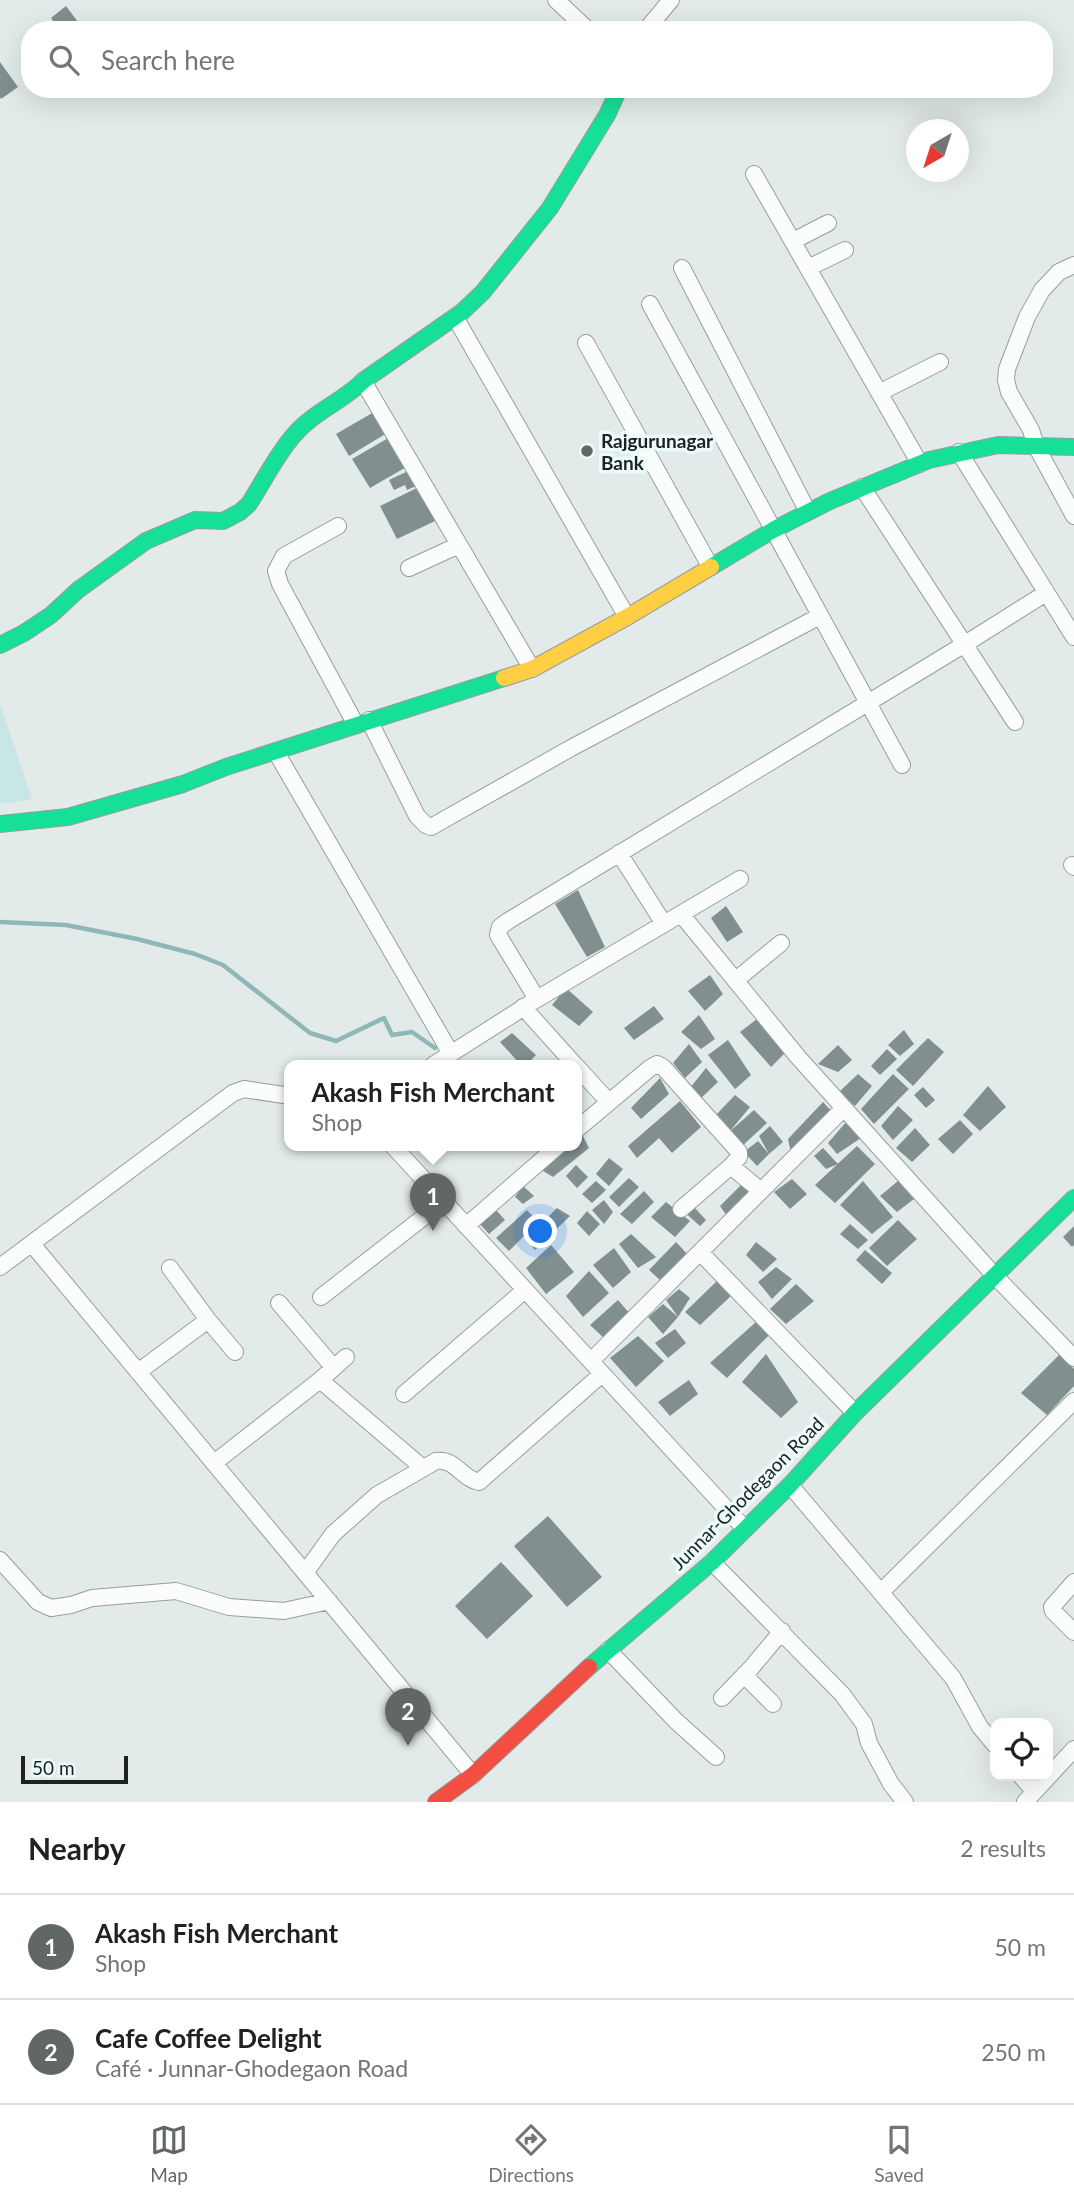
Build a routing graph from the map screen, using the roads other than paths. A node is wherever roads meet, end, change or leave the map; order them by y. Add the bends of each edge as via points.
1 (556, 0) edge
2 (671, 0) edge
3 (578, 21) edge
4 (654, 21) edge
5 (615, 98) edge
6 (754, 174) dead end
7 (828, 223) dead end
8 (793, 241) junction
9 (845, 250) dead end
10 (1074, 265) edge
11 (682, 268) dead end
12 (808, 268) junction
13 (650, 304) dead end
14 (455, 317) junction
15 (586, 343) dead end
16 (940, 362) dead end
17 (363, 381) junction
18 (879, 393) junction
19 (1036, 446) junction
20 (1074, 447) edge
21 (958, 452) junction
22 (920, 464) junction
23 (862, 487) junction
24 (808, 512) junction
25 (1074, 516) edge
26 (338, 526) dead end
27 (773, 530) junction
28 (459, 545) junction
29 (710, 566) junction
30 (409, 568) dead end
31 (1046, 593) junction
32 (820, 616) junction
33 (627, 617) junction
34 (1074, 637) edge
35 (965, 644) junction
36 (0, 645) edge
37 (531, 669) junction
38 (868, 703) junction
39 (1015, 722) dead end
40 (363, 723) junction
41 (276, 752) junction
42 (902, 765) dead end
43 (0, 824) edge
44 (619, 853) junction
45 (740, 878) dead end
46 (681, 914) junction
47 (664, 924) junction
48 (781, 943) dead end
49 (736, 981) junction
50 (530, 1003) junction
51 (450, 1052) junction
52 (440, 1060) edge
53 (572, 1060) edge
54 (582, 1073) edge
55 (284, 1095) edge
56 (609, 1102) junction
57 (844, 1108) junction
58 (582, 1125) edge
59 (397, 1151) edge
60 (552, 1151) edge
61 (731, 1166) junction
62 (761, 1191) junction
63 (1074, 1198) edge
64 (443, 1202) junction
65 (681, 1209) dead end
66 (466, 1226) junction
67 (32, 1244) junction
68 (700, 1252) junction
69 (0, 1267) edge
70 (170, 1268) dead end
71 (995, 1276) junction
72 (525, 1290) junction
73 (321, 1297) dead end
74 (279, 1303) dead end
75 (208, 1320) junction
76 (235, 1352) dead end
77 (1074, 1358) edge
78 (597, 1368) junction
79 (138, 1372) junction
80 (320, 1380) junction
81 (404, 1394) dead end
82 (1074, 1401) edge
83 (855, 1413) junction
84 (214, 1463) junction
85 (423, 1468) junction
86 (790, 1485) junction
87 (745, 1529) junction
88 (0, 1560) edge
89 (712, 1562) junction
90 (305, 1573) junction
91 (1074, 1582) edge
92 (882, 1591) junction
93 (329, 1601) junction
94 (782, 1631) junction
95 (1074, 1632) edge
96 (608, 1650) junction
97 (744, 1675) junction
98 (722, 1698) dead end
99 (773, 1704) dead end
100 (990, 1739) edge
101 (1074, 1749) edge
102 (716, 1757) dead end
103 (473, 1775) junction
104 (1030, 1797) edge
105 (436, 1802) edge
106 (905, 1802) edge

1 - 3 street
2 - 4 street
5 - 14 street via 550,208 483,292
6 - 8 street
7 - 8 street
8 - 12 street
9 - 12 street
10 - 19 street via 1059,272 1042,290 1007,369 1009,392
11 - 24 street
12 - 18 street
13 - 27 street
14 - 17 street
14 - 33 street
15 - 29 street
16 - 18 street
17 - 28 street
17 - 36 street via 294,434 240,512 223,521 195,520 146,541 51,615
18 - 22 street
19 - 20 street
19 - 21 street via 998,445
19 - 25 street
21 - 22 street
21 - 31 street
22 - 23 street
23 - 24 street
23 - 35 street
24 - 27 street
26 - 40 street via 284,556 276,571
27 - 29 street
27 - 32 street
28 - 30 street
28 - 37 street
29 - 33 street
31 - 34 street
31 - 35 street
32 - 38 street
32 - 40 street via 431,827 417,816
33 - 37 street
35 - 38 street
35 - 39 street
37 - 40 street
38 - 42 street
38 - 44 street
40 - 41 street
41 - 43 street via 68,817
41 - 51 street
44 - 47 street
44 - 50 street via 500,927 498,935
45 - 46 street
46 - 47 street
46 - 49 street
47 - 50 street
48 - 49 street
49 - 57 street
50 - 51 street
50 - 53 street
51 - 52 street
54 - 56 street
55 - 67 street via 233,1093
56 - 58 street
56 - 61 street via 650,1068 663,1068 739,1152
57 - 62 street
57 - 71 street
59 - 64 street
60 - 66 street
61 - 62 street
61 - 65 street
62 - 68 street
63 - 71 street, Junnar-Ghodegaon Road
64 - 66 street
64 - 73 street
66 - 72 street
67 - 69 street
67 - 79 street
68 - 78 street
68 - 83 street
70 - 75 street
71 - 77 street
71 - 83 street, Junnar-Ghodegaon Road
72 - 78 street
72 - 81 street
74 - 80 street via 340,1363
75 - 76 street
75 - 79 street
78 - 85 street via 479,1482 443,1460
78 - 87 street
79 - 84 street
80 - 84 street
80 - 85 street
82 - 92 street
83 - 86 street, Junnar-Ghodegaon Road
84 - 90 street
85 - 90 street via 377,1495 333,1534
86 - 87 street, Junnar-Ghodegaon Road
86 - 92 street
87 - 89 street, Junnar-Ghodegaon Road
88 - 93 street via 38,1602 51,1608 93,1598 176,1591 229,1607 284,1611
89 - 94 street
89 - 96 street, Junnar-Ghodegaon Road
90 - 93 street
91 - 95 street via 1052,1606
92 - 100 street via 953,1678
93 - 103 street
94 - 97 street
94 - 106 street via 842,1693 864,1724 869,1743
96 - 102 street
96 - 103 street, Junnar-Ghodegaon Road
97 - 98 street
97 - 99 street
101 - 104 street
103 - 105 street, Junnar-Ghodegaon Road

